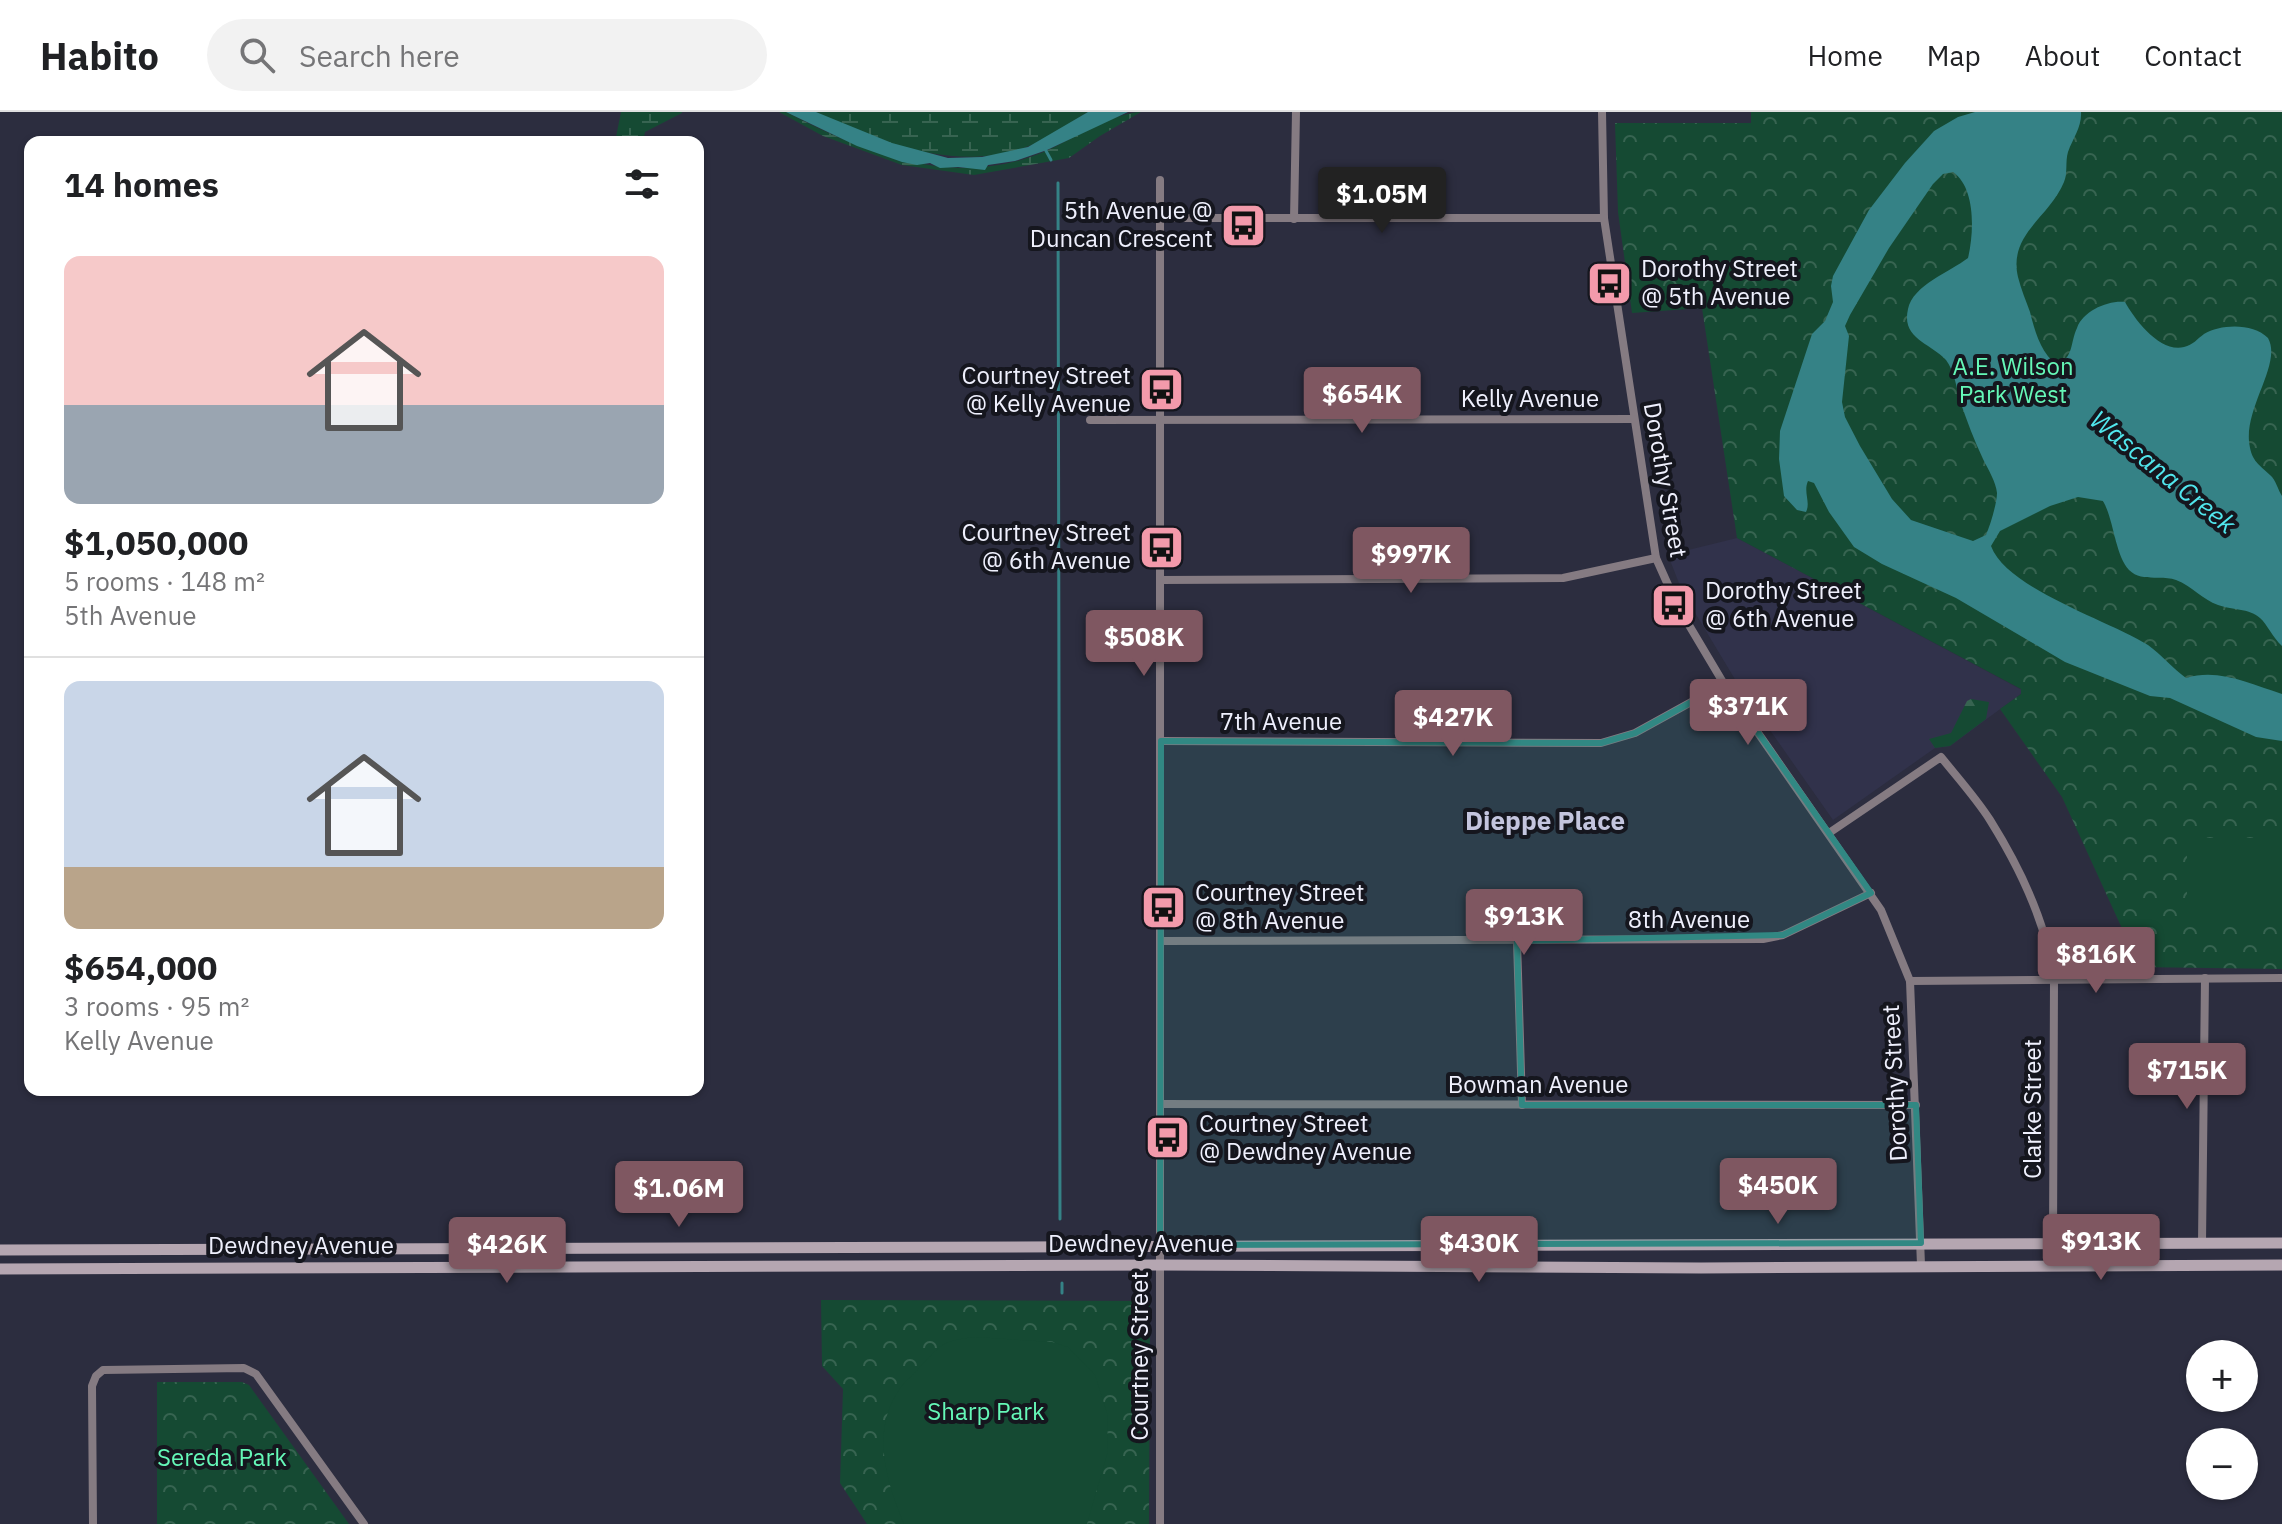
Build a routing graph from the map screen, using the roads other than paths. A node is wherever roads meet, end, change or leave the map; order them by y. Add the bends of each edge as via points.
1 (1296, 112) edge
2 (1602, 112) edge
3 (1160, 180) dead end
4 (1160, 218) junction
5 (1604, 218) junction
6 (1294, 219) junction
7 (1634, 419) junction
8 (1090, 420) dead end
9 (1160, 421) junction
10 (1656, 558) junction
11 (1160, 580) junction
12 (1724, 684) junction
13 (1161, 741) junction
14 (1829, 833) junction
15 (1871, 893) junction
16 (1161, 941) junction
17 (1517, 941) junction
18 (2205, 978) junction
19 (2282, 978) edge
20 (2054, 980) junction
21 (1910, 981) junction
22 (1160, 1104) junction
23 (1522, 1105) junction
24 (1916, 1105) junction
25 (1921, 1243) junction
26 (2053, 1243) junction
27 (2202, 1243) junction
28 (2282, 1243) edge
29 (1160, 1245) junction
30 (0, 1250) edge
31 (1160, 1265) junction
32 (1921, 1265) junction
33 (2282, 1265) edge
34 (0, 1269) edge
35 (93, 1524) edge
36 (364, 1524) edge
37 (1160, 1524) edge

1 - 6 street
2 - 5 street, Dorothy Street
3 - 4 street, Courtney Street
4 - 6 street
4 - 9 street, Courtney Street
5 - 6 street
5 - 7 street, Dorothy Street
7 - 9 street, Kelly Avenue
7 - 10 street, Dorothy Street
8 - 9 street, Kelly Avenue
9 - 11 street, Courtney Street
10 - 11 street via 1563,578
10 - 12 street, Dorothy Street
11 - 13 street, Courtney Street
12 - 13 street, 7th Avenue via 1635,733 1601,743
12 - 14 street, Dorothy Street
13 - 16 street, Courtney Street
14 - 15 street, Dorothy Street
14 - 20 street, Clarke Street via 1941,757 1989,819 2014,863 2049,946
15 - 17 street, 8th Avenue via 1783,935 1763,939
15 - 21 street, Dorothy Street
16 - 17 street, 8th Avenue
16 - 22 street, Courtney Street
17 - 23 street
18 - 19 street
18 - 20 street
18 - 27 street
20 - 21 street
20 - 26 street, Clarke Street
21 - 24 street, Dorothy Street
22 - 23 street, Bowman Avenue
22 - 29 street, Courtney Street
23 - 24 street, Bowman Avenue
24 - 25 street, Dorothy Street
25 - 26 main road, Dewdney Avenue
25 - 29 main road, Dewdney Avenue
25 - 32 street, Dorothy Street
26 - 27 main road, Dewdney Avenue
27 - 28 main road, Dewdney Avenue
29 - 30 main road, Dewdney Avenue
29 - 31 street, Courtney Street
31 - 32 main road, Dewdney Avenue
31 - 34 main road, Dewdney Avenue
31 - 37 street, Courtney Street
32 - 33 main road, Dewdney Avenue
35 - 36 street via 96,1376 103,1370 244,1368 256,1374

